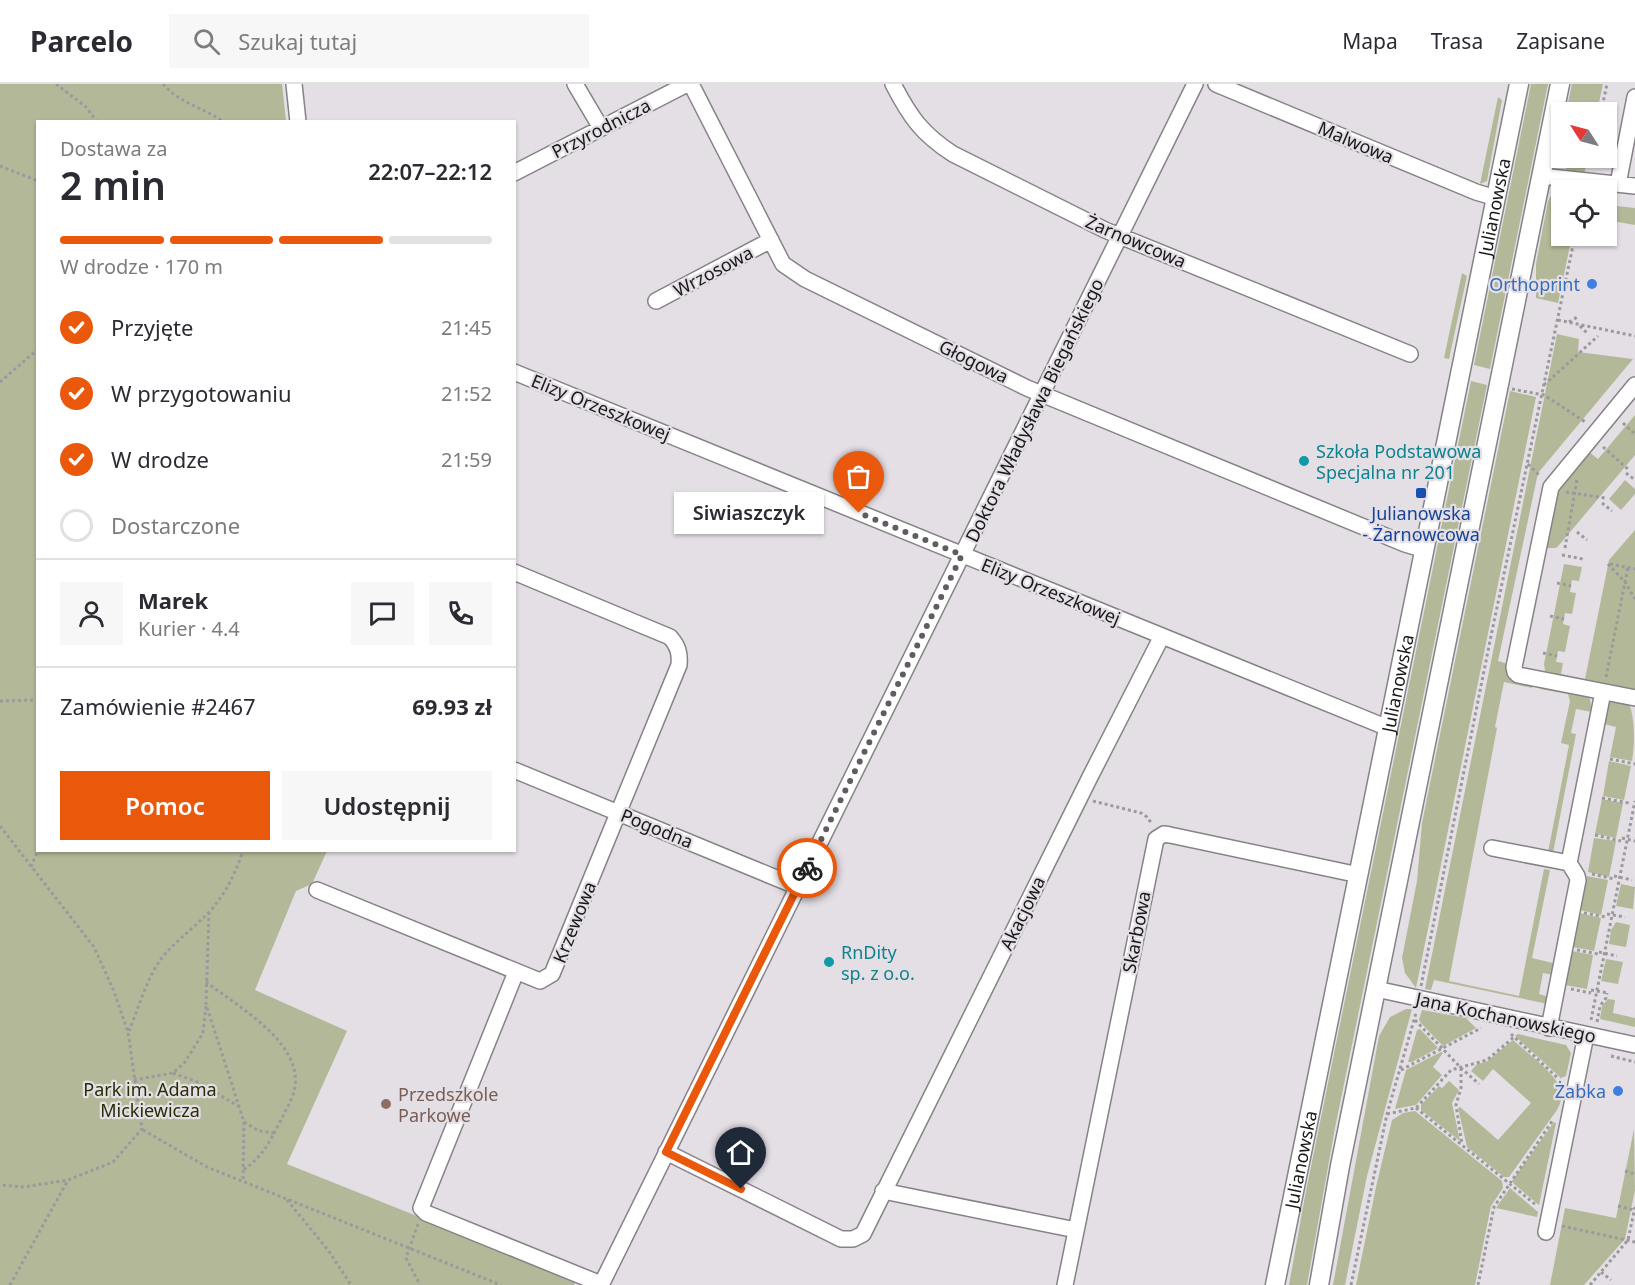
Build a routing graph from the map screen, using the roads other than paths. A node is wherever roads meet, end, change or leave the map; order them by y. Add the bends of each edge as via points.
1 (294, 84) edge
2 (575, 84) edge
3 (689, 84) edge
4 (893, 84) edge
5 (1195, 84) edge
6 (1216, 84) edge
7 (1519, 84) edge
8 (1560, 84) edge
9 (1635, 97) edge
10 (298, 120) edge
11 (601, 128) junction
12 (516, 172) edge
13 (1541, 176) junction
14 (1618, 184) junction
15 (1635, 186) edge
16 (1496, 198) junction
17 (1120, 236) junction
18 (771, 240) junction
19 (656, 301) dead end
20 (1410, 354) dead end
21 (516, 373) edge
22 (1635, 385) edge
23 (1042, 393) junction
24 (1425, 550) junction
25 (962, 555) junction
26 (516, 573) edge
27 (1162, 636) junction
28 (1603, 692) junction
29 (1635, 698) edge
30 (1388, 728) junction
31 (516, 771) edge
32 (619, 812) junction
33 (1492, 848) dead end
34 (1569, 863) junction
35 (1359, 875) junction
36 (798, 887) junction
37 (317, 890) dead end
38 (516, 972) junction
39 (1376, 989) junction
40 (1588, 1027) junction
41 (1549, 1028) junction
42 (1635, 1046) edge
43 (666, 1152) junction
44 (883, 1191) junction
45 (1076, 1230) junction
46 (1546, 1232) dead end
47 (601, 1284) edge
48 (1065, 1285) edge
49 (1275, 1285) edge
50 (1319, 1285) edge

1 - 10 street
2 - 11 street
3 - 11 street, Przyrodnicza
3 - 18 street, Głogowa
4 - 17 street, Żarnowcowa via 907,112 930,139
5 - 17 street, Doktora Władysława Biegańskiego
6 - 16 street, Malwowa
7 - 16 main road, Julianowska
8 - 13 main road
9 - 14 street
11 - 12 street, Przyrodnicza
13 - 14 street
13 - 39 main road
14 - 15 street
16 - 24 main road, Julianowska
17 - 20 street, Żarnowcowa
17 - 23 street, Doktora Władysława Biegańskiego
18 - 19 street, Wrzosowa
18 - 23 street, Głogowa via 783,264 805,279
21 - 25 street, Elizy Orzeszkowej
22 - 28 street via 1551,487 1514,667 1518,675
23 - 24 street, Głogowa
23 - 25 street, Doktora Władysława Biegańskiego
24 - 30 main road, Julianowska
25 - 27 street, Elizy Orzeszkowej
25 - 36 street, Doktora Władysława Biegańskiego
26 - 32 street, Krzewowa via 670,637 677,645 679,665
27 - 30 street, Elizy Orzeszkowej
27 - 44 street, Akacjowa
28 - 29 street
28 - 34 street
30 - 35 main road, Julianowska
31 - 32 street, Pogodna
32 - 36 street, Pogodna
32 - 38 street, Krzewowa via 552,974 540,981
33 - 34 street
34 - 41 street via 1578,880
35 - 45 street, Skarbowa via 1170,835 1160,836 1154,843
35 - 49 main road, Julianowska
36 - 43 street, Doktora Władysława Biegańskiego
37 - 38 street
38 - 47 street via 421,1206 423,1211
39 - 41 street, Jana Kochanowskiego
39 - 50 main road
40 - 41 street, Jana Kochanowskiego
40 - 42 street, Jana Kochanowskiego
40 - 46 street via 1545,1212
43 - 44 street, Akacjowa via 841,1239 863,1234
43 - 47 street, Doktora Władysława Biegańskiego
44 - 45 street
45 - 48 street, Skarbowa

